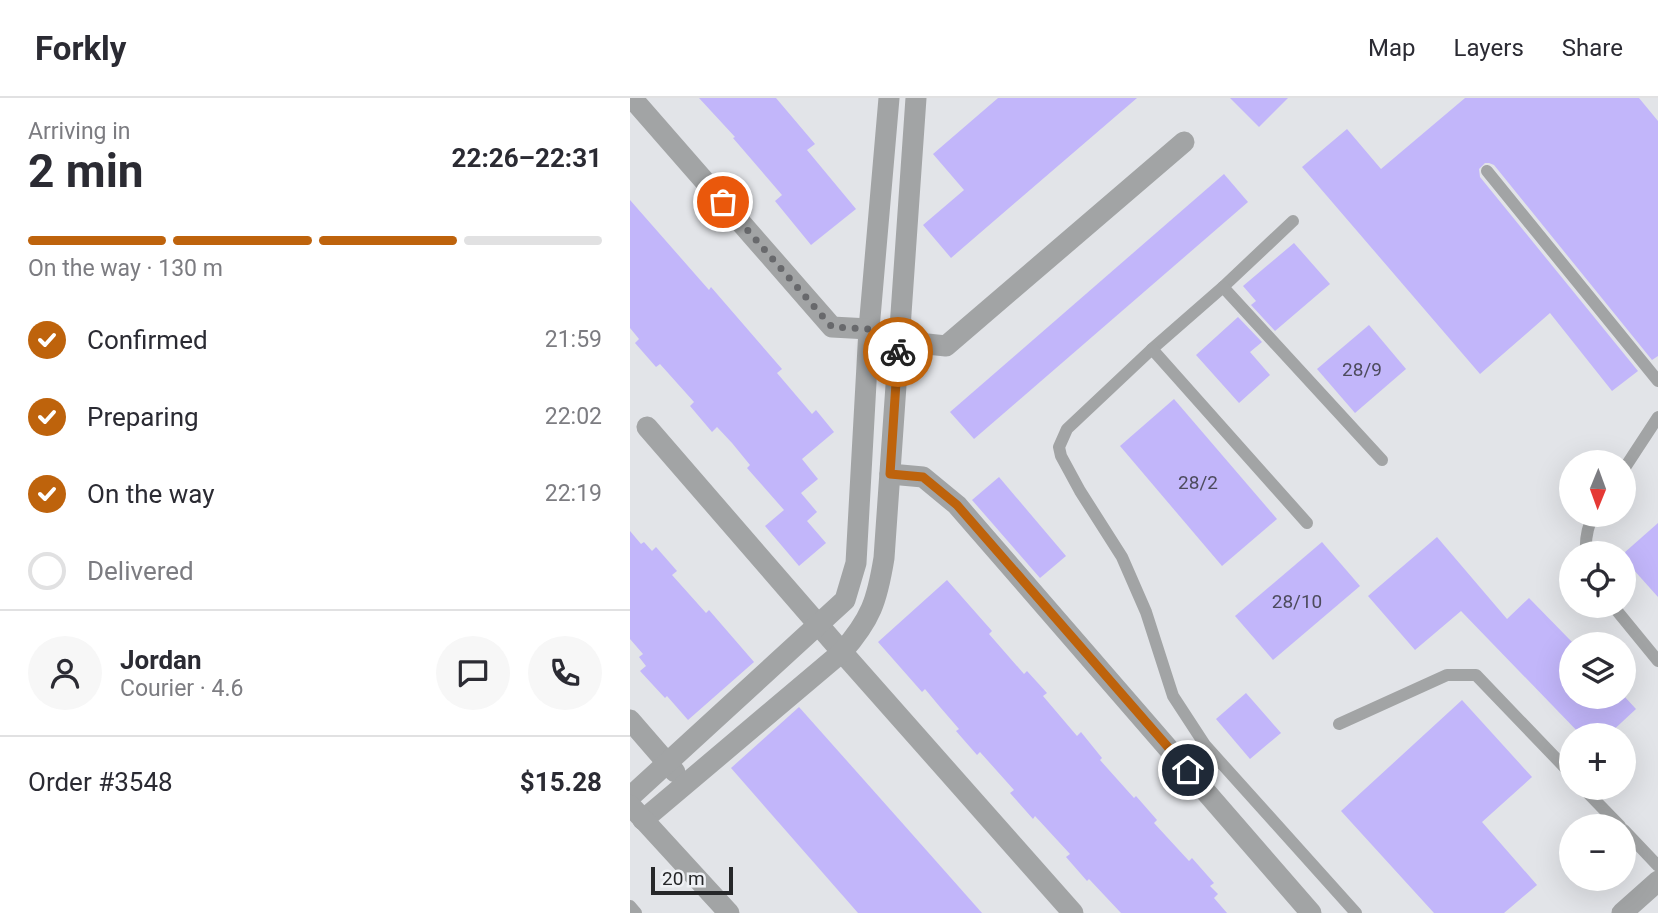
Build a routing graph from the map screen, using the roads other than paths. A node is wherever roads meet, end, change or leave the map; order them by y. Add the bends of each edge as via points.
1 (632, 98) edge
2 (889, 98) edge
3 (916, 98) edge
4 (1184, 142) dead end
5 (1488, 171) dead end
6 (1293, 221) dead end
7 (1223, 287) junction
8 (869, 329) junction
9 (899, 341) junction
10 (1153, 349) junction
11 (1658, 381) edge
12 (1658, 417) edge
13 (647, 427) dead end
14 (1636, 450) edge
15 (1382, 460) dead end
16 (890, 474) junction
17 (1307, 523) dead end
18 (1622, 618) edge
19 (819, 625) junction
20 (842, 652) junction
21 (1658, 661) edge
22 (630, 720) edge
23 (1339, 724) dead end
24 (1559, 761) edge
25 (667, 762) junction
26 (685, 784) junction
27 (630, 797) edge
28 (1595, 800) edge
29 (637, 812) edge
30 (1608, 814) edge
31 (1636, 843) edge
32 (1658, 866) edge
33 (1658, 881) edge
34 (630, 906) edge
35 (636, 913) edge
36 (729, 913) edge
37 (1073, 913) edge
38 (1311, 913) edge
39 (1356, 913) edge
40 (1622, 913) edge

1 - 8 street via 832,327
2 - 8 street
3 - 9 street
4 - 9 street via 946,346
5 - 11 lane
6 - 7 lane
7 - 10 lane
7 - 15 lane
8 - 9 street
8 - 19 street via 856,563 845,600
9 - 16 street
10 - 17 lane
10 - 39 lane via 1067,429 1059,447 1061,456 1122,557 1146,612 1173,696 1205,745
12 - 14 lane
13 - 19 street
16 - 20 street via 880,584 872,610
16 - 38 street via 923,477 957,505
18 - 21 lane
19 - 20 street
19 - 25 street
20 - 26 street
20 - 37 street
22 - 25 street
23 - 24 lane via 1447,675 1476,675
25 - 26 street
25 - 27 street
26 - 29 street
28 - 30 lane
29 - 36 street
31 - 32 lane
33 - 40 street
34 - 35 lane

